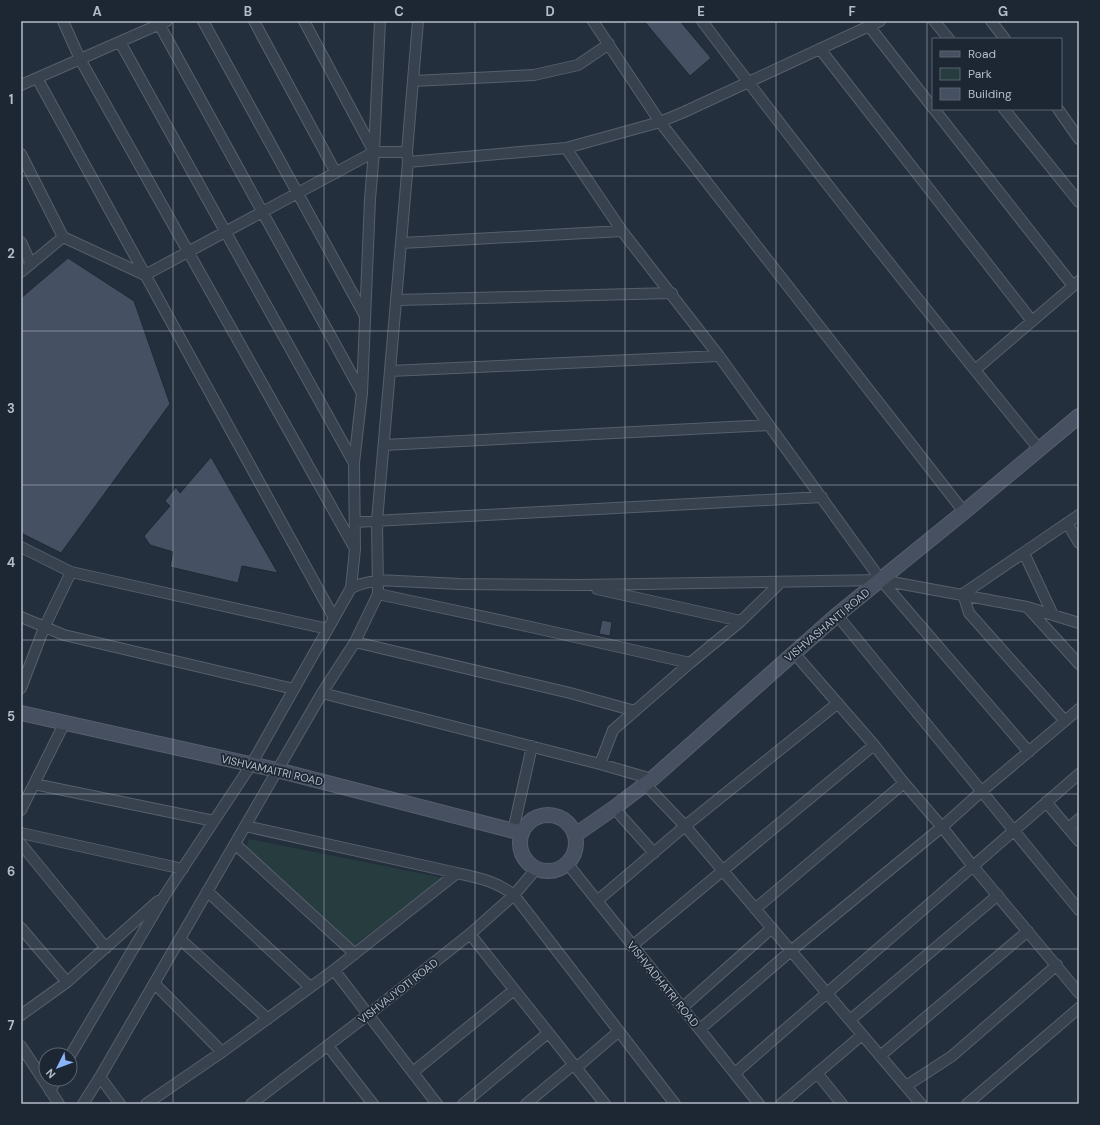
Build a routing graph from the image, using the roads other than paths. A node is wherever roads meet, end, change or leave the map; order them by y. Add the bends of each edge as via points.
1 (63, 21) edge
2 (203, 21) edge
3 (254, 21) edge
4 (304, 21) edge
5 (380, 21) edge
6 (418, 21) edge
7 (593, 21) edge
8 (702, 21) edge
9 (880, 21) edge
10 (934, 21) edge
11 (991, 21) edge
12 (163, 23) edge
13 (869, 26) junction
14 (948, 38) edge
15 (1004, 38) edge
16 (120, 42) junction
17 (608, 44) junction
18 (820, 49) junction
19 (80, 59) junction
20 (37, 78) junction
21 (413, 82) junction
22 (748, 82) junction
23 (21, 85) edge
24 (932, 107) edge
25 (935, 110) edge
26 (1005, 110) edge
27 (1059, 110) edge
28 (660, 122) junction
29 (1079, 139) edge
30 (566, 148) junction
31 (374, 152) junction
32 (21, 154) edge
33 (408, 157) junction
34 (336, 173) junction
35 (298, 193) junction
36 (1079, 202) edge
37 (262, 212) junction
38 (622, 231) junction
39 (226, 232) junction
40 (63, 237) junction
41 (21, 242) edge
42 (402, 244) junction
43 (187, 252) junction
44 (31, 264) junction
45 (21, 272) edge
46 (146, 275) junction
47 (1076, 284) edge
48 (672, 293) junction
49 (397, 300) junction
50 (364, 314) junction
51 (1032, 321) junction
52 (719, 356) junction
53 (975, 370) junction
54 (390, 371) junction
55 (362, 393) junction
56 (1079, 416) edge
57 (769, 425) junction
58 (384, 444) junction
59 (1039, 448) junction
60 (354, 463) junction
61 (822, 497) junction
62 (964, 512) junction
63 (1079, 515) edge
64 (377, 520) junction
65 (355, 522) junction
66 (1067, 523) junction
67 (1079, 543) edge
68 (21, 548) edge
69 (355, 549) junction
70 (1024, 553) junction
71 (71, 572) junction
72 (378, 580) junction
73 (881, 580) junction
74 (780, 582) junction
75 (580, 585) junction
76 (351, 588) junction
77 (378, 594) junction
78 (962, 594) junction
79 (1027, 607) junction
80 (837, 615) junction
81 (1053, 615) junction
82 (21, 617) edge
83 (334, 618) junction
84 (741, 621) junction
85 (1079, 622) edge
86 (44, 628) junction
87 (328, 629) junction
88 (355, 642) junction
89 (794, 653) junction
90 (690, 663) junction
91 (1079, 664) edge
92 (21, 688) edge
93 (294, 689) junction
94 (322, 693) junction
95 (838, 703) junction
96 (1079, 709) edge
97 (635, 711) junction
98 (21, 713) edge
99 (1065, 721) junction
100 (65, 722) junction
101 (874, 745) junction
102 (532, 746) junction
103 (1029, 752) junction
104 (600, 764) junction
105 (251, 765) junction
106 (277, 770) junction
107 (1079, 774) edge
108 (649, 781) junction
109 (34, 784) junction
110 (904, 784) junction
111 (982, 791) junction
112 (1046, 802) junction
113 (614, 808) junction
114 (21, 810) edge
115 (1079, 819) edge
116 (214, 821) junction
117 (245, 826) junction
118 (685, 826) junction
119 (942, 827) junction
120 (1069, 828) junction
121 (1013, 830) junction
122 (518, 832) junction
123 (21, 833) edge
124 (574, 835) junction
125 (1079, 841) edge
126 (21, 844) edge
127 (235, 844) junction
128 (654, 853) junction
129 (567, 863) junction
130 (972, 865) junction
131 (182, 869) junction
132 (536, 869) junction
133 (724, 870) junction
134 (457, 873) junction
135 (208, 891) junction
136 (165, 895) junction
137 (514, 895) junction
138 (998, 895) junction
139 (597, 901) junction
140 (755, 909) junction
141 (1079, 910) edge
142 (21, 928) edge
143 (772, 928) junction
144 (1028, 931) junction
145 (470, 934) junction
146 (180, 938) junction
147 (632, 946) junction
148 (106, 948) junction
149 (792, 950) junction
150 (355, 954) junction
151 (1057, 965) junction
152 (334, 970) junction
153 (67, 982) junction
154 (154, 983) junction
155 (310, 987) junction
156 (514, 990) junction
157 (826, 993) junction
158 (1079, 993) edge
159 (682, 1008) junction
160 (1079, 1008) edge
161 (21, 1014) edge
162 (369, 1014) junction
163 (268, 1019) junction
164 (850, 1020) junction
165 (700, 1029) junction
166 (618, 1032) junction
167 (548, 1033) junction
168 (862, 1035) junction
169 (21, 1046) edge
170 (328, 1046) junction
171 (75, 1047) edge
172 (222, 1052) junction
173 (880, 1056) junction
174 (575, 1066) junction
175 (413, 1072) junction
176 (735, 1073) junction
177 (817, 1073) junction
178 (100, 1077) junction
179 (906, 1086) junction
180 (52, 1087) edge
181 (50, 1091) junction
182 (265, 1100) edge
183 (59, 1104) edge
184 (83, 1104) edge
185 (120, 1104) edge
186 (146, 1104) edge
187 (251, 1104) edge
188 (373, 1104) edge
189 (437, 1104) edge
190 (464, 1104) edge
191 (526, 1104) edge
192 (605, 1104) edge
193 (675, 1104) edge
194 (759, 1104) edge
195 (781, 1104) edge
196 (842, 1104) edge
197 (921, 1104) edge
198 (967, 1104) edge

1 - 19 street
2 - 35 street
3 - 34 street
4 - 31 street
5 - 31 street
6 - 21 street
7 - 17 street
8 - 22 street
9 - 13 street
10 - 14 street
11 - 15 street
12 - 16 street
12 - 37 street
13 - 18 street
13 - 24 street
16 - 19 street
16 - 39 street
17 - 21 street via 578,65 534,75
17 - 28 street
18 - 22 street
18 - 51 street
19 - 20 street
19 - 43 street
20 - 23 street
20 - 46 street
21 - 33 street
22 - 28 street
22 - 53 street
25 - 47 street
26 - 36 street
27 - 29 street
28 - 30 street
28 - 62 street
30 - 33 street
30 - 38 street
31 - 33 street
31 - 34 street
31 - 50 street
32 - 40 street
33 - 42 street
34 - 35 street
35 - 37 street
35 - 50 street
37 - 39 street
37 - 55 street
38 - 42 street
38 - 48 street
39 - 43 street
39 - 60 street
40 - 44 street
40 - 46 street
41 - 44 street
42 - 49 street
43 - 46 street
43 - 69 street
44 - 45 street
46 - 83 street
47 - 51 street
48 - 49 street
48 - 52 street
49 - 54 street
50 - 55 street
51 - 53 street
52 - 54 street
52 - 57 street
53 - 59 street
54 - 58 street
55 - 60 street
56 - 59 street, VISHVASHANTI ROAD
57 - 58 street
57 - 61 street
58 - 64 street
59 - 62 street, VISHVASHANTI ROAD
60 - 65 street
61 - 64 street
61 - 73 street
62 - 73 street, VISHVASHANTI ROAD
63 - 66 street
64 - 65 street
64 - 72 street
65 - 69 street
66 - 67 street
66 - 70 street
68 - 71 street
69 - 76 street
70 - 78 street
70 - 81 street
71 - 86 street
71 - 87 street
72 - 75 street
72 - 76 street
72 - 77 street
73 - 74 street
73 - 78 street
73 - 80 street, VISHVASHANTI ROAD
73 - 103 street
74 - 75 street
74 - 84 street
75 - 84 street
76 - 83 street
77 - 88 street
77 - 90 street
78 - 79 street
78 - 99 street via 969,613
79 - 81 street
79 - 91 street
80 - 89 street, VISHVASHANTI ROAD
80 - 111 street
81 - 85 street
82 - 86 street
83 - 87 street
84 - 90 street
86 - 92 street
86 - 93 street via 64,635
87 - 93 street
88 - 94 street
88 - 97 street
89 - 95 street
89 - 108 street, VISHVASHANTI ROAD
90 - 97 street
93 - 105 street
94 - 102 street
94 - 106 street
95 - 101 street
95 - 118 street
96 - 99 street
97 - 104 street via 613,730
98 - 100 street, VISHVAMAITRI ROAD
99 - 103 street
100 - 105 street, VISHVAMAITRI ROAD
100 - 109 street
101 - 110 street
101 - 133 street
102 - 104 street
102 - 122 street
103 - 111 street
104 - 108 street
105 - 106 street, VISHVAMAITRI ROAD
105 - 116 street
106 - 117 street
106 - 122 street, VISHVAMAITRI ROAD
107 - 112 street
108 - 113 street, VISHVASHANTI ROAD
108 - 118 street
109 - 114 street
109 - 116 street
110 - 119 street
110 - 140 street
111 - 119 street
111 - 121 street
112 - 120 street
112 - 121 street
113 - 124 street, VISHVASHANTI ROAD
113 - 128 street
115 - 120 street
116 - 131 street
117 - 127 street
117 - 134 street
118 - 128 street
118 - 133 street
119 - 130 street
119 - 149 street
120 - 125 street
121 - 130 street
121 - 141 street
122 - 124 street via 528,822 545,815 563,820 570,826
122 - 132 street via 523,857
123 - 131 street
124 - 129 street via 574,853
126 - 148 street
127 - 135 street
127 - 150 street
128 - 139 street
129 - 132 street via 555,871
129 - 139 street, VISHVADHATRI ROAD
130 - 138 street
130 - 157 street
131 - 136 street
132 - 137 street, VISHVAJYOTI ROAD
133 - 140 street
133 - 147 street
134 - 137 street via 487,880 502,886
134 - 150 street
135 - 146 street
135 - 155 street
136 - 148 street
136 - 171 street
137 - 145 street, VISHVAJYOTI ROAD
137 - 166 street
138 - 144 street
138 - 164 street
139 - 147 street, VISHVADHATRI ROAD
140 - 143 street
142 - 153 street
143 - 149 street
143 - 159 street
144 - 151 street
144 - 173 street
145 - 156 street
145 - 162 street, VISHVAJYOTI ROAD
146 - 154 street
146 - 163 street
147 - 159 street, VISHVADHATRI ROAD
148 - 153 street
149 - 157 street
149 - 165 street
150 - 152 street
151 - 158 street
151 - 179 street via 952,1056
152 - 155 street
152 - 162 street
153 - 161 street
154 - 172 street
154 - 178 street
155 - 163 street
156 - 167 street
156 - 175 street
157 - 164 street
157 - 176 street
159 - 165 street, VISHVADHATRI ROAD
160 - 198 street
162 - 170 street, VISHVAJYOTI ROAD
162 - 175 street
163 - 172 street
164 - 168 street
165 - 176 street, VISHVADHATRI ROAD
166 - 174 street
166 - 193 street
167 - 174 street
167 - 190 street
168 - 173 street
168 - 177 street
169 - 181 street
170 - 182 street, VISHVAJYOTI ROAD
170 - 188 street
172 - 186 street
173 - 179 street
174 - 191 street
174 - 192 street
175 - 189 street
176 - 194 street, VISHVADHATRI ROAD
177 - 195 street
177 - 196 street
178 - 184 street
178 - 185 street
179 - 197 street
180 - 181 street
181 - 183 street
182 - 187 street, VISHVAJYOTI ROAD

